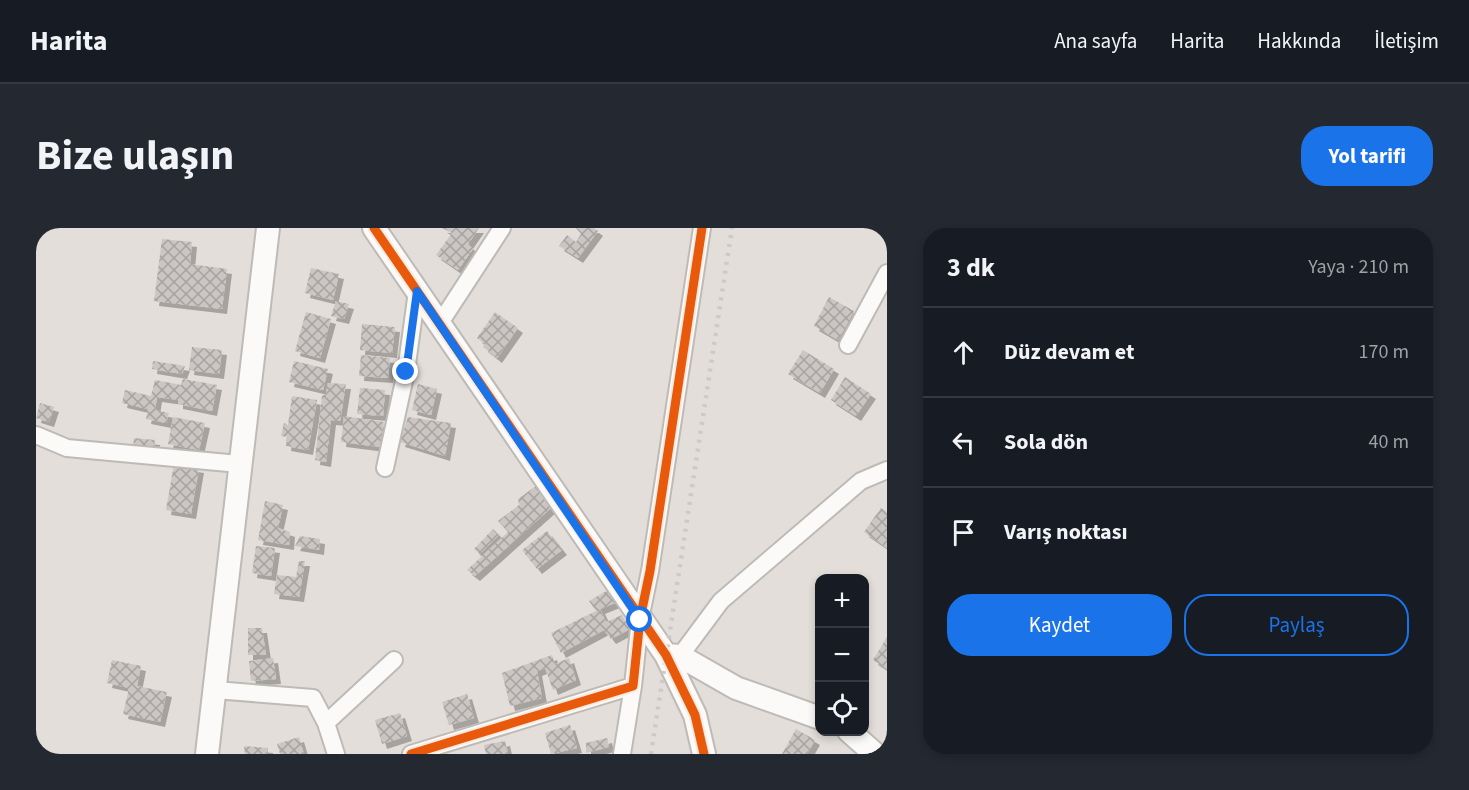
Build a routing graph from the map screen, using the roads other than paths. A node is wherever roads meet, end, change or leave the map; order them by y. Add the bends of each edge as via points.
1 (268, 228) edge
2 (374, 228) edge
3 (502, 228) edge
4 (702, 228) edge
5 (887, 273) edge
6 (417, 291) junction
7 (440, 323) junction
8 (848, 345) dead end
9 (36, 435) edge
10 (239, 464) junction
11 (385, 468) dead end
12 (887, 470) edge
13 (640, 620) junction
14 (673, 656) junction
15 (393, 660) dead end
16 (633, 686) junction
17 (215, 690) junction
18 (815, 717) edge
19 (326, 723) junction
20 (854, 736) edge
21 (207, 754) edge
22 (336, 754) edge
23 (411, 754) edge
24 (622, 754) edge
25 (704, 754) edge
26 (875, 754) edge

1 - 10 street
2 - 6 street
3 - 7 street
4 - 13 street
5 - 8 street
6 - 7 street
6 - 11 street via 406,372
7 - 13 street
9 - 10 street via 67,448
10 - 17 street
12 - 14 street via 861,481 721,601
13 - 14 street
13 - 16 street
14 - 18 street via 736,688
14 - 25 street
15 - 19 street
16 - 23 street
16 - 24 street
17 - 19 street via 313,698
17 - 21 street
19 - 22 street
20 - 26 street

